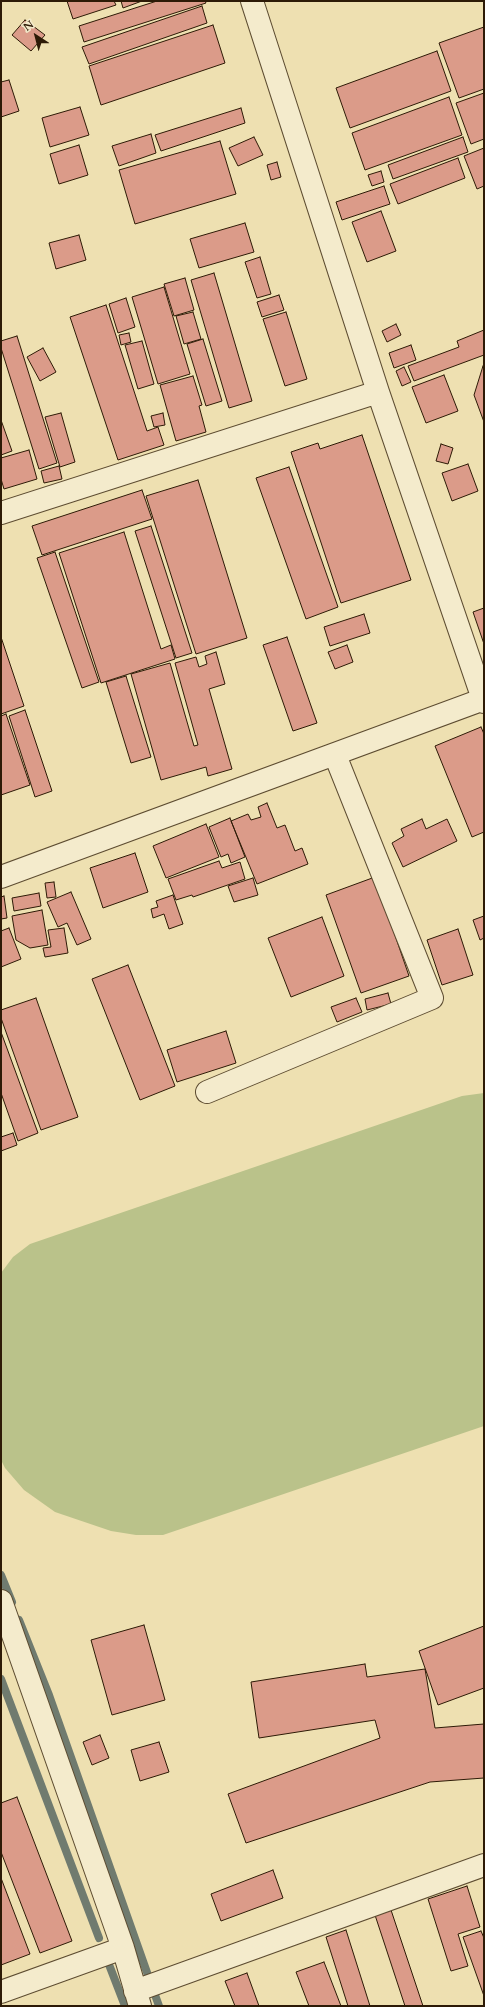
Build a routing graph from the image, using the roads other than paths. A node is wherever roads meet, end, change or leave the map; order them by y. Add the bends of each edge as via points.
1 (252, 1) edge
2 (378, 392) junction
3 (1, 513) edge
4 (484, 700) edge
5 (335, 754) junction
6 (1, 877) edge
7 (207, 1092) dead end
8 (1, 1601) edge
9 (484, 1865) edge
10 (123, 1948) junction
11 (1, 1992) edge
12 (138, 1999) edge

1 - 2 street
2 - 3 street
2 - 4 street
4 - 5 street
5 - 6 street
5 - 7 street via 432,998
8 - 10 street
9 - 12 street
10 - 11 street
10 - 12 street

